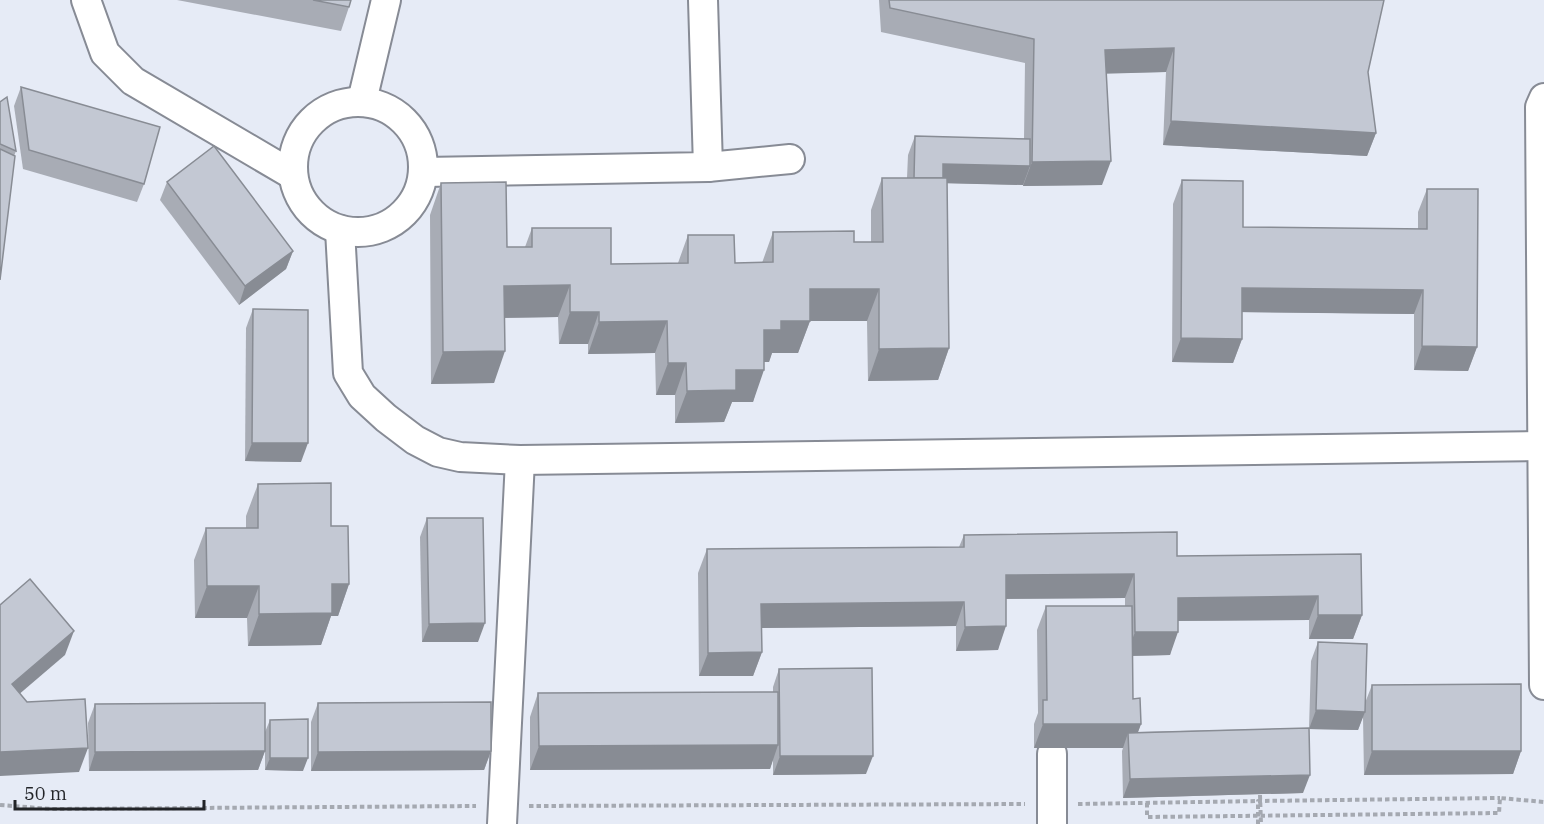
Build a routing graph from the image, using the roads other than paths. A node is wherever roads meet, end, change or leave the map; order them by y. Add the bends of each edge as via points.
1 (86, 0) edge
2 (386, 0) edge
3 (703, 0) edge
4 (1544, 98) edge
5 (362, 101) junction
6 (790, 159) dead end
7 (708, 167) junction
8 (424, 172) junction
9 (293, 175) junction
10 (340, 230) junction
11 (1542, 446) junction
12 (520, 460) junction
13 (1544, 685) edge
14 (1052, 754) dead end
15 (1053, 814) edge
16 (502, 815) edge

1 - 9 street via 105,53 134,81
2 - 5 street
3 - 7 street
4 - 11 street via 1540,107
5 - 8 street via 391,110 413,130 424,158
5 - 9 street via 334,105 310,122 296,146
6 - 7 street
7 - 8 street
8 - 10 street via 415,200 395,221 369,231
9 - 10 street via 309,208 326,224
10 - 12 street via 348,374 362,396 415,440 438,452
11 - 12 street
11 - 13 street
12 - 16 street
14 - 15 street

